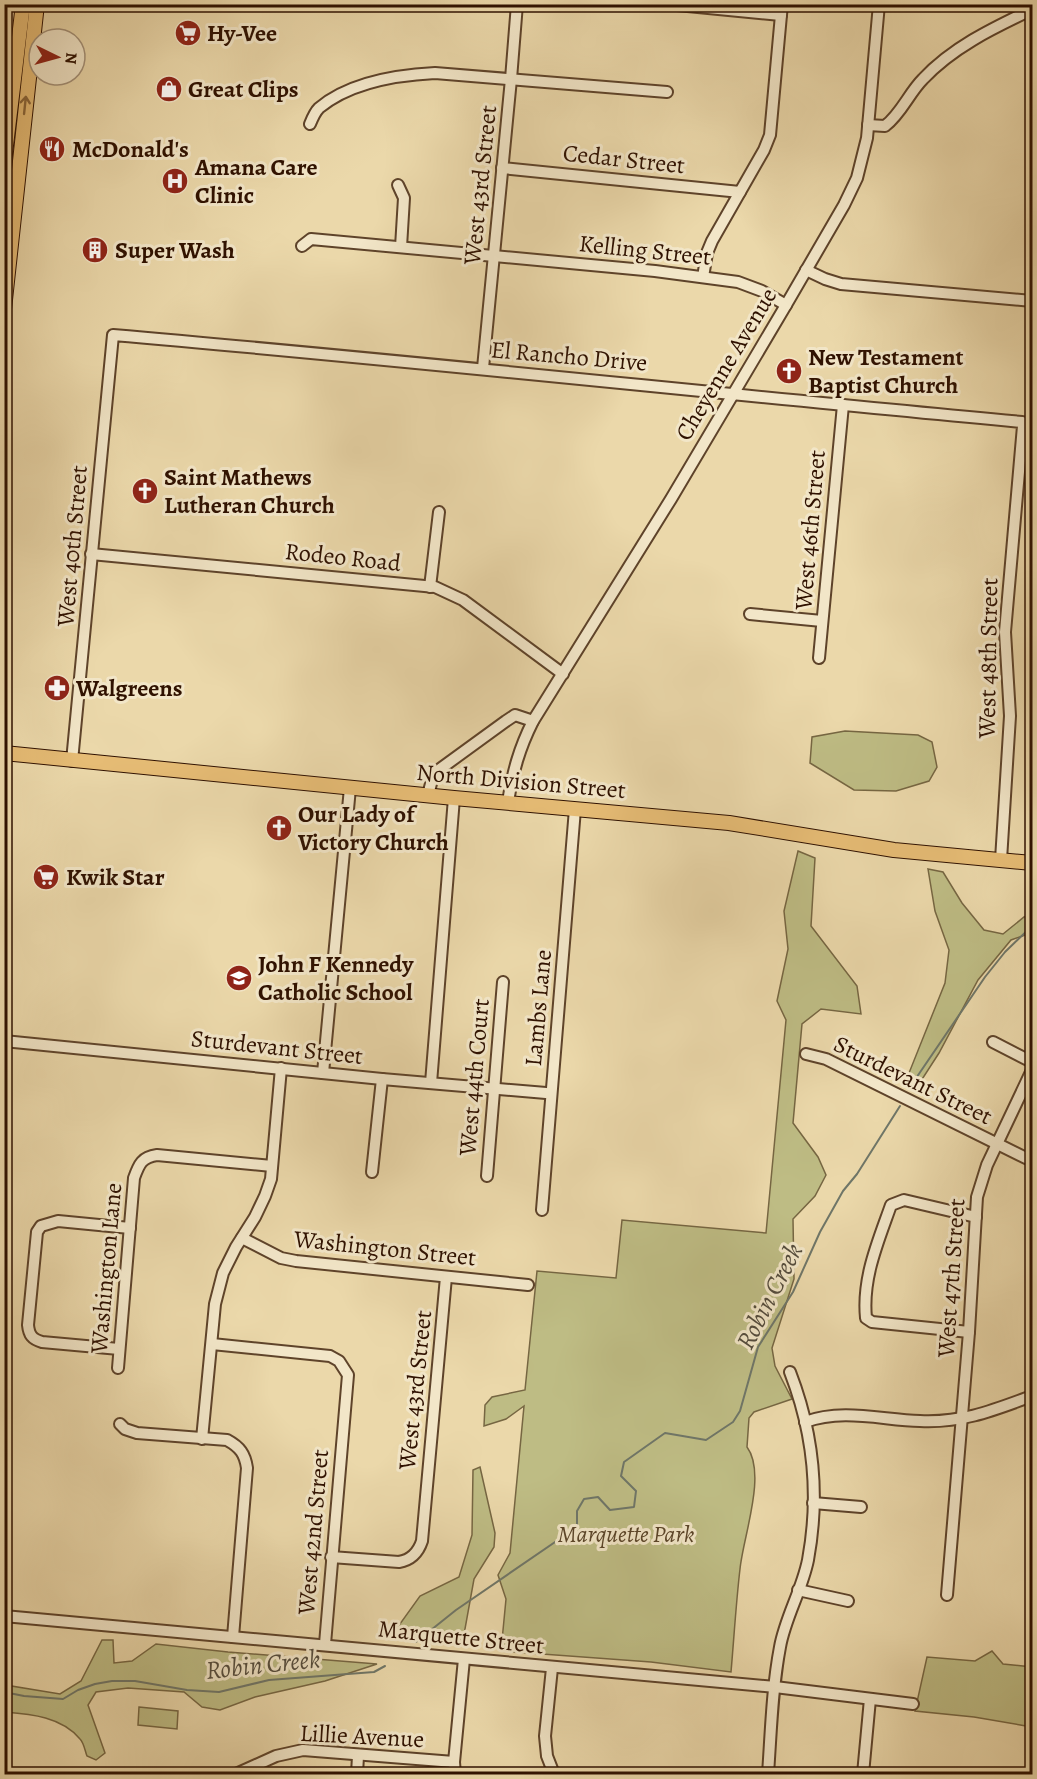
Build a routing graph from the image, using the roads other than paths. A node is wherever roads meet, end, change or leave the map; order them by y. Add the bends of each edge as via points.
1 (23, 4) edge
2 (37, 4) edge
3 (517, 4) edge
4 (667, 4) edge
5 (879, 4) edge
6 (1032, 7) edge
7 (781, 10) edge
8 (511, 79) junction
9 (667, 92) dead end
10 (310, 124) dead end
11 (868, 125) junction
12 (4, 162) edge
13 (502, 168) junction
14 (398, 185) dead end
15 (740, 192) junction
16 (302, 246) dead end
17 (400, 247) junction
18 (494, 256) junction
19 (806, 270) junction
20 (703, 277) junction
21 (1032, 301) edge
22 (786, 305) junction
23 (4, 309) edge
24 (113, 335) joint
25 (483, 368) junction
26 (733, 394) junction
27 (843, 405) junction
28 (1022, 422) joint
29 (440, 512) dead end
30 (92, 554) junction
31 (430, 587) junction
32 (750, 614) dead end
33 (822, 621) junction
34 (819, 658) dead end
35 (563, 674) junction
36 (533, 721) junction
37 (4, 753) edge
38 (72, 760) junction
39 (350, 788) junction
40 (428, 795) junction
41 (454, 798) junction
42 (508, 802) junction
43 (574, 809) junction
44 (1001, 860) junction
45 (1032, 863) edge
46 (504, 982) dead end
47 (4, 1041) edge
48 (993, 1042) dead end
49 (806, 1054) dead end
50 (1032, 1062) edge
51 (281, 1068) junction
52 (1032, 1071) edge
53 (323, 1073) junction
54 (381, 1079) junction
55 (431, 1083) junction
56 (495, 1089) junction
57 (546, 1092) dead end
58 (997, 1144) junction
59 (1032, 1161) edge
60 (272, 1166) junction
61 (372, 1172) dead end
62 (487, 1176) dead end
63 (542, 1210) dead end
64 (976, 1217) junction
65 (130, 1228) junction
66 (242, 1238) junction
67 (446, 1277) junction
68 (528, 1285) dead end
69 (969, 1332) junction
70 (212, 1344) junction
71 (120, 1349) junction
72 (118, 1368) dead end
73 (790, 1372) dead end
74 (1032, 1396) edge
75 (962, 1419) junction
76 (805, 1422) junction
77 (120, 1424) dead end
78 (202, 1439) junction
79 (813, 1503) junction
80 (861, 1507) dead end
81 (331, 1557) junction
82 (798, 1590) junction
83 (946, 1595) dead end
84 (848, 1601) dead end
85 (4, 1616) edge
86 (233, 1637) junction
87 (325, 1644) junction
88 (464, 1659) junction
89 (552, 1668) junction
90 (776, 1687) junction
91 (870, 1699) junction
92 (913, 1704) dead end
93 (358, 1756) junction
94 (454, 1762) junction
95 (255, 1771) edge
96 (236, 1774) edge
97 (357, 1774) edge
98 (455, 1774) edge
99 (554, 1774) edge
100 (768, 1774) edge
101 (862, 1774) edge

1 - 12 main road
23 -> 2 main road
3 - 8 street, West 43rd Street
4 - 7 street
5 - 11 street
6 - 11 street via 951,54 923,79 885,126
7 - 15 street via 770,135
8 - 9 street
8 - 10 street via 435,73 379,81 346,91 318,110
8 - 13 street, West 43rd Street
11 - 19 street, Cheyenne Avenue via 857,178
13 - 15 street, Cedar Street
13 - 18 street, West 43rd Street
14 - 17 street via 405,198
15 - 20 street via 712,241
16 - 17 street, Kelling Street via 311,239
17 - 18 street, Kelling Street
18 - 20 street, Kelling Street
18 - 25 street, West 43rd Street
19 - 21 street via 841,284
19 - 22 street, Cheyenne Avenue
20 - 22 street, Kelling Street via 751,285
22 - 26 street, Cheyenne Avenue
24 - 25 street, El Rancho Drive
24 - 30 street, West 40th Street
25 - 26 street, El Rancho Drive
26 - 27 street, El Rancho Drive
26 - 35 street, Cheyenne Avenue
27 - 28 street, El Rancho Drive
27 - 33 street, West 46th Street
28 - 44 street, West 48th Street via 1005,632 1010,716
29 - 31 street
30 - 31 street, Rodeo Road
30 - 38 street, West 40th Street
31 - 35 street, Rodeo Road via 463,600
32 - 33 street
33 - 34 street, West 46th Street
35 - 36 street, Cheyenne Avenue
36 - 40 street via 515,715 506,721 440,769 433,776
36 - 42 street, Cheyenne Avenue via 516,760
37 - 38 main road, North Division Street
38 - 39 main road, North Division Street
39 - 40 main road, North Division Street
39 - 53 street
40 - 41 main road, North Division Street
41 - 42 main road, North Division Street
41 - 55 street
42 - 43 main road, North Division Street
43 - 44 main road, North Division Street via 729,823 894,850
43 - 63 street, Lambs Lane
44 - 45 main road, North Division Street
46 - 56 street, West 44th Court
47 - 51 street, Sturdevant Street
48 - 50 street
49 - 58 street, Sturdevant Street via 826,1059
51 - 53 street, Sturdevant Street
51 - 60 street
52 - 58 street, West 47th Street
53 - 54 street, Sturdevant Street
54 - 55 street, Sturdevant Street
54 - 61 street
55 - 56 street, Sturdevant Street
56 - 57 street, Sturdevant Street
56 - 62 street, West 44th Court
58 - 59 street, Sturdevant Street
58 - 64 street, West 47th Street via 980,1183
60 - 65 street, Washington Lane via 148,1156 139,1163 134,1178
60 - 66 street via 265,1196
64 - 69 street, West 47th Street
64 - 69 street via 904,1200 891,1204 868,1272 865,1308 866,1318 872,1322
65 - 71 street, Washington Lane
65 - 71 street via 58,1221 41,1226 37,1232 28,1333 42,1342
66 - 67 street, Washington Street via 281,1258 296,1261
66 - 70 street via 223,1273 215,1304
67 - 68 street, Washington Street
67 - 81 street, West 43rd Street via 420,1549 406,1561
69 - 75 street, West 47th Street
70 - 78 street
70 - 81 street, West 42nd Street via 330,1356 339,1361 348,1375
71 - 72 street, Washington Lane
73 - 76 street
74 - 75 street
75 - 76 street via 920,1421 839,1415
75 - 83 street, West 47th Street
76 - 79 street via 812,1448
77 - 78 street via 137,1433
78 - 86 street via 227,1440 237,1445 247,1468
79 - 80 street
79 - 82 street via 808,1562
81 - 87 street, West 42nd Street
82 - 84 street
82 - 90 street via 780,1645
85 - 86 street, Marquette Street
86 - 87 street, Marquette Street
87 - 88 street, Marquette Street
88 - 89 street, Marquette Street
88 - 94 street
89 - 90 street, Marquette Street
89 - 99 street via 545,1736
90 - 91 street, Marquette Street
90 - 100 street
91 - 92 street, Marquette Street
91 - 101 street
93 - 94 street, Lillie Avenue
93 - 95 street, Lillie Avenue via 303,1750 276,1756
93 - 97 street
94 - 98 street
95 - 96 street, Lillie Avenue

